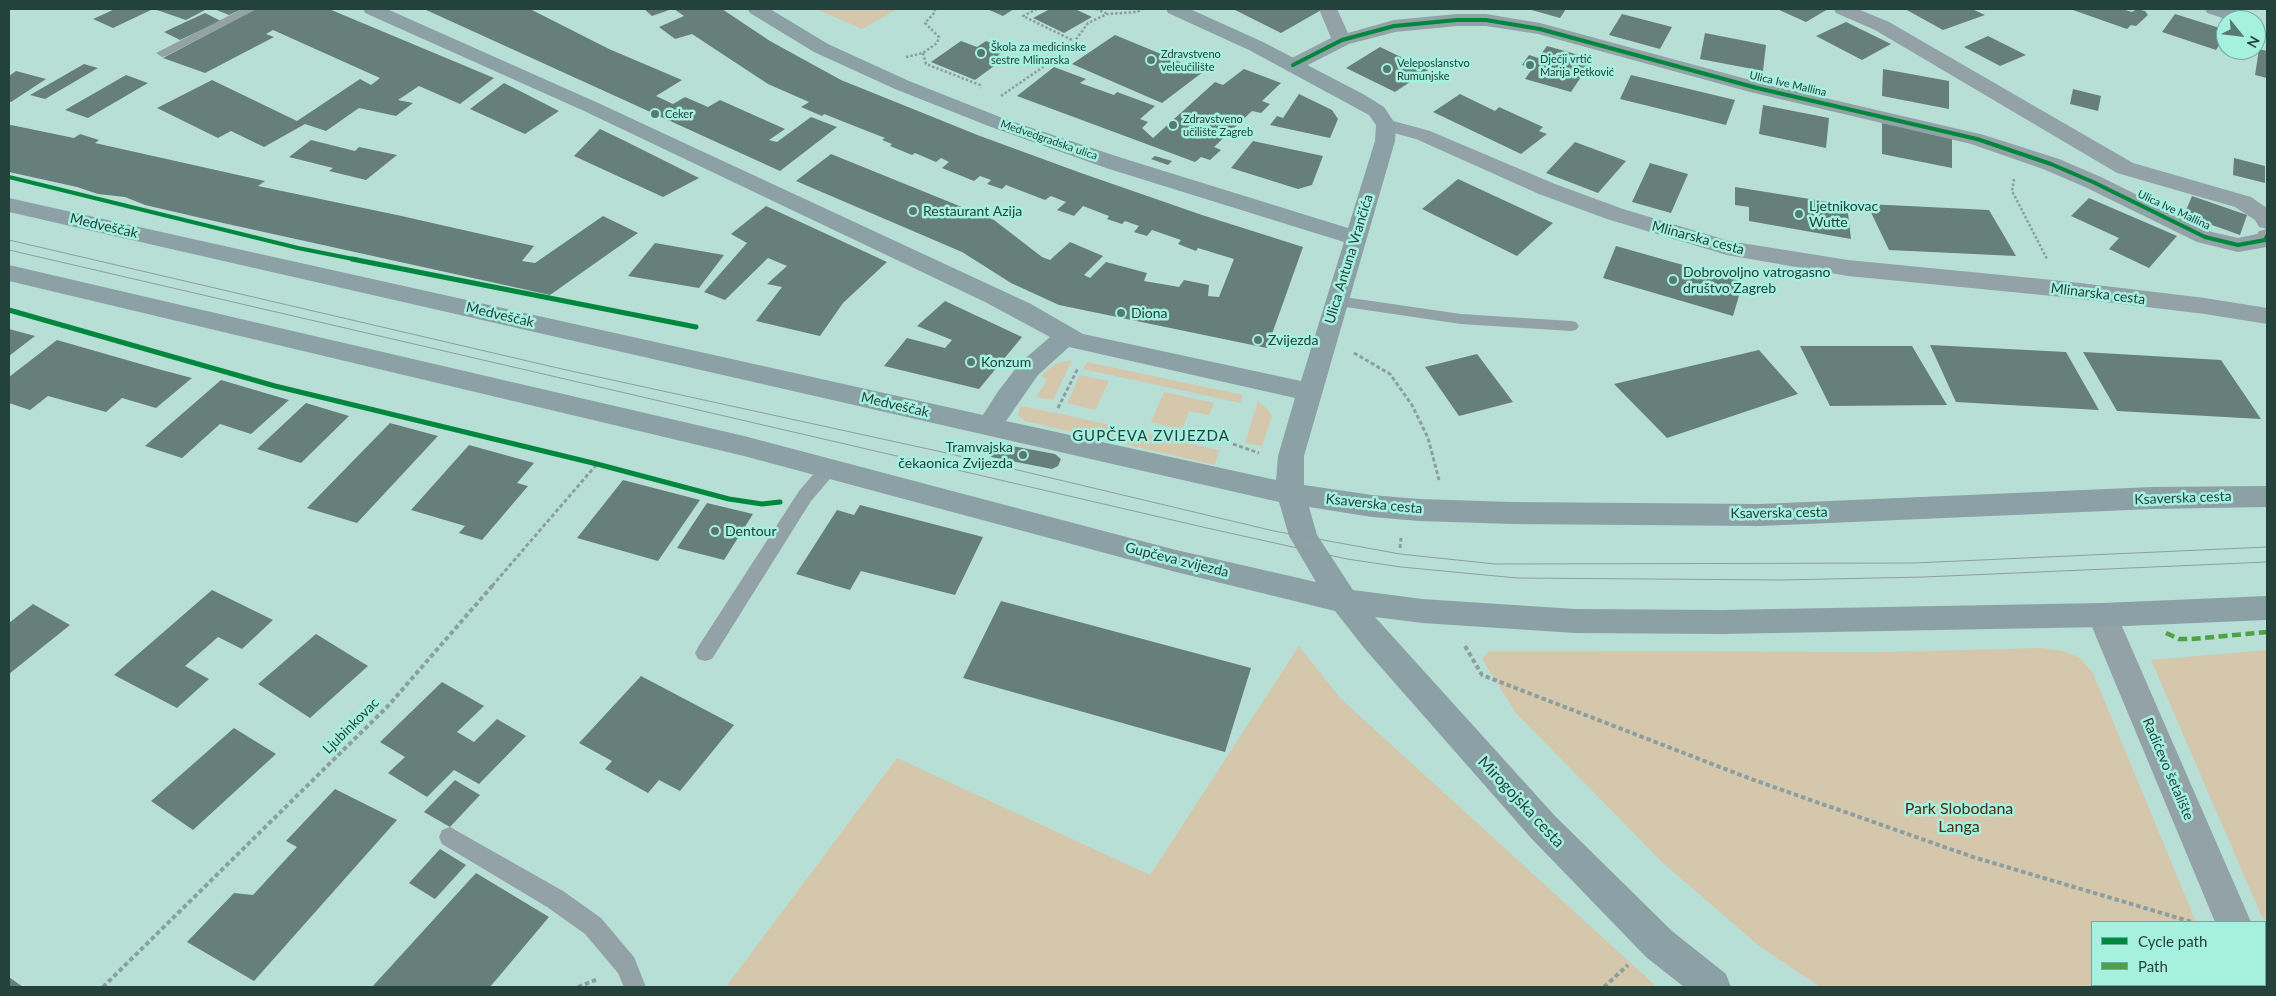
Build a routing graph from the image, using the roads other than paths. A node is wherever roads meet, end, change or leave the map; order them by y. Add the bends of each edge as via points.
1 (251, 9) edge
2 (372, 9) edge
3 (757, 9) edge
4 (1175, 9) edge
5 (1328, 9) edge
6 (1843, 9) edge
7 (1342, 40) junction
8 (162, 53) dead end
9 (1293, 66) junction
10 (1386, 125) junction
11 (9, 204) edge
12 (2267, 222) edge
13 (2267, 236) edge
14 (1356, 238) junction
15 (9, 273) edge
16 (1337, 301) junction
17 (2267, 316) edge
18 (1571, 326) dead end
19 (1066, 336) junction
20 (1309, 392) junction
21 (990, 426) junction
22 (829, 468) junction
23 (1291, 494) junction
24 (2267, 496) edge
25 (1344, 601) junction
26 (2267, 608) edge
27 (2102, 615) junction
28 (704, 653) dead end
29 (450, 837) dead end
30 (2233, 921) edge
31 (635, 987) edge
32 (1712, 987) edge

1 - 8 lane
2 - 19 main road via 484,58 969,285 1022,310
3 - 14 main road, Medvedgradska ulica via 821,48 998,123 1123,166
4 - 9 main road
5 - 7 street
6 - 12 street, Ulica Ive Mallina via 1882,26 2125,168 2243,202 2264,216
7 - 9 street, Ulica Ive Mallina
7 - 13 street, Ulica Ive Mallina via 1423,22 1486,20 1548,31 1757,88 1931,127 2017,152 2093,182 2205,237 2238,245 2265,240
9 - 10 main road via 1370,106
10 - 14 main road, Ulica Antuna Vrančića via 1385,141
10 - 17 street, Mlinarska cesta via 1423,135 1546,189 1615,214 1727,248 1848,268 2063,289
11 - 21 main road, Medveščak
14 - 16 main road, Ulica Antuna Vrančića
15 - 22 main road
16 - 18 lane via 1461,318
16 - 20 main road, Ulica Antuna Vrančića
19 - 20 main road via 1088,345
19 - 21 main road via 1029,369
20 - 23 main road via 1292,456 1289,474
21 - 23 main road
22 - 25 main road, Gupčeva zvijezda via 1180,562
22 - 28 lane via 805,496
23 - 24 main road, Ksaverska cesta via 1419,510 1750,515
23 - 25 main road via 1303,536
25 - 27 main road via 1422,611 1575,622
25 - 32 main road, Mirogojska cesta via 1543,827 1659,944
26 - 27 main road
27 - 30 street, Radićevo šetalište
29 - 31 lane via 556,899 593,926 626,965

